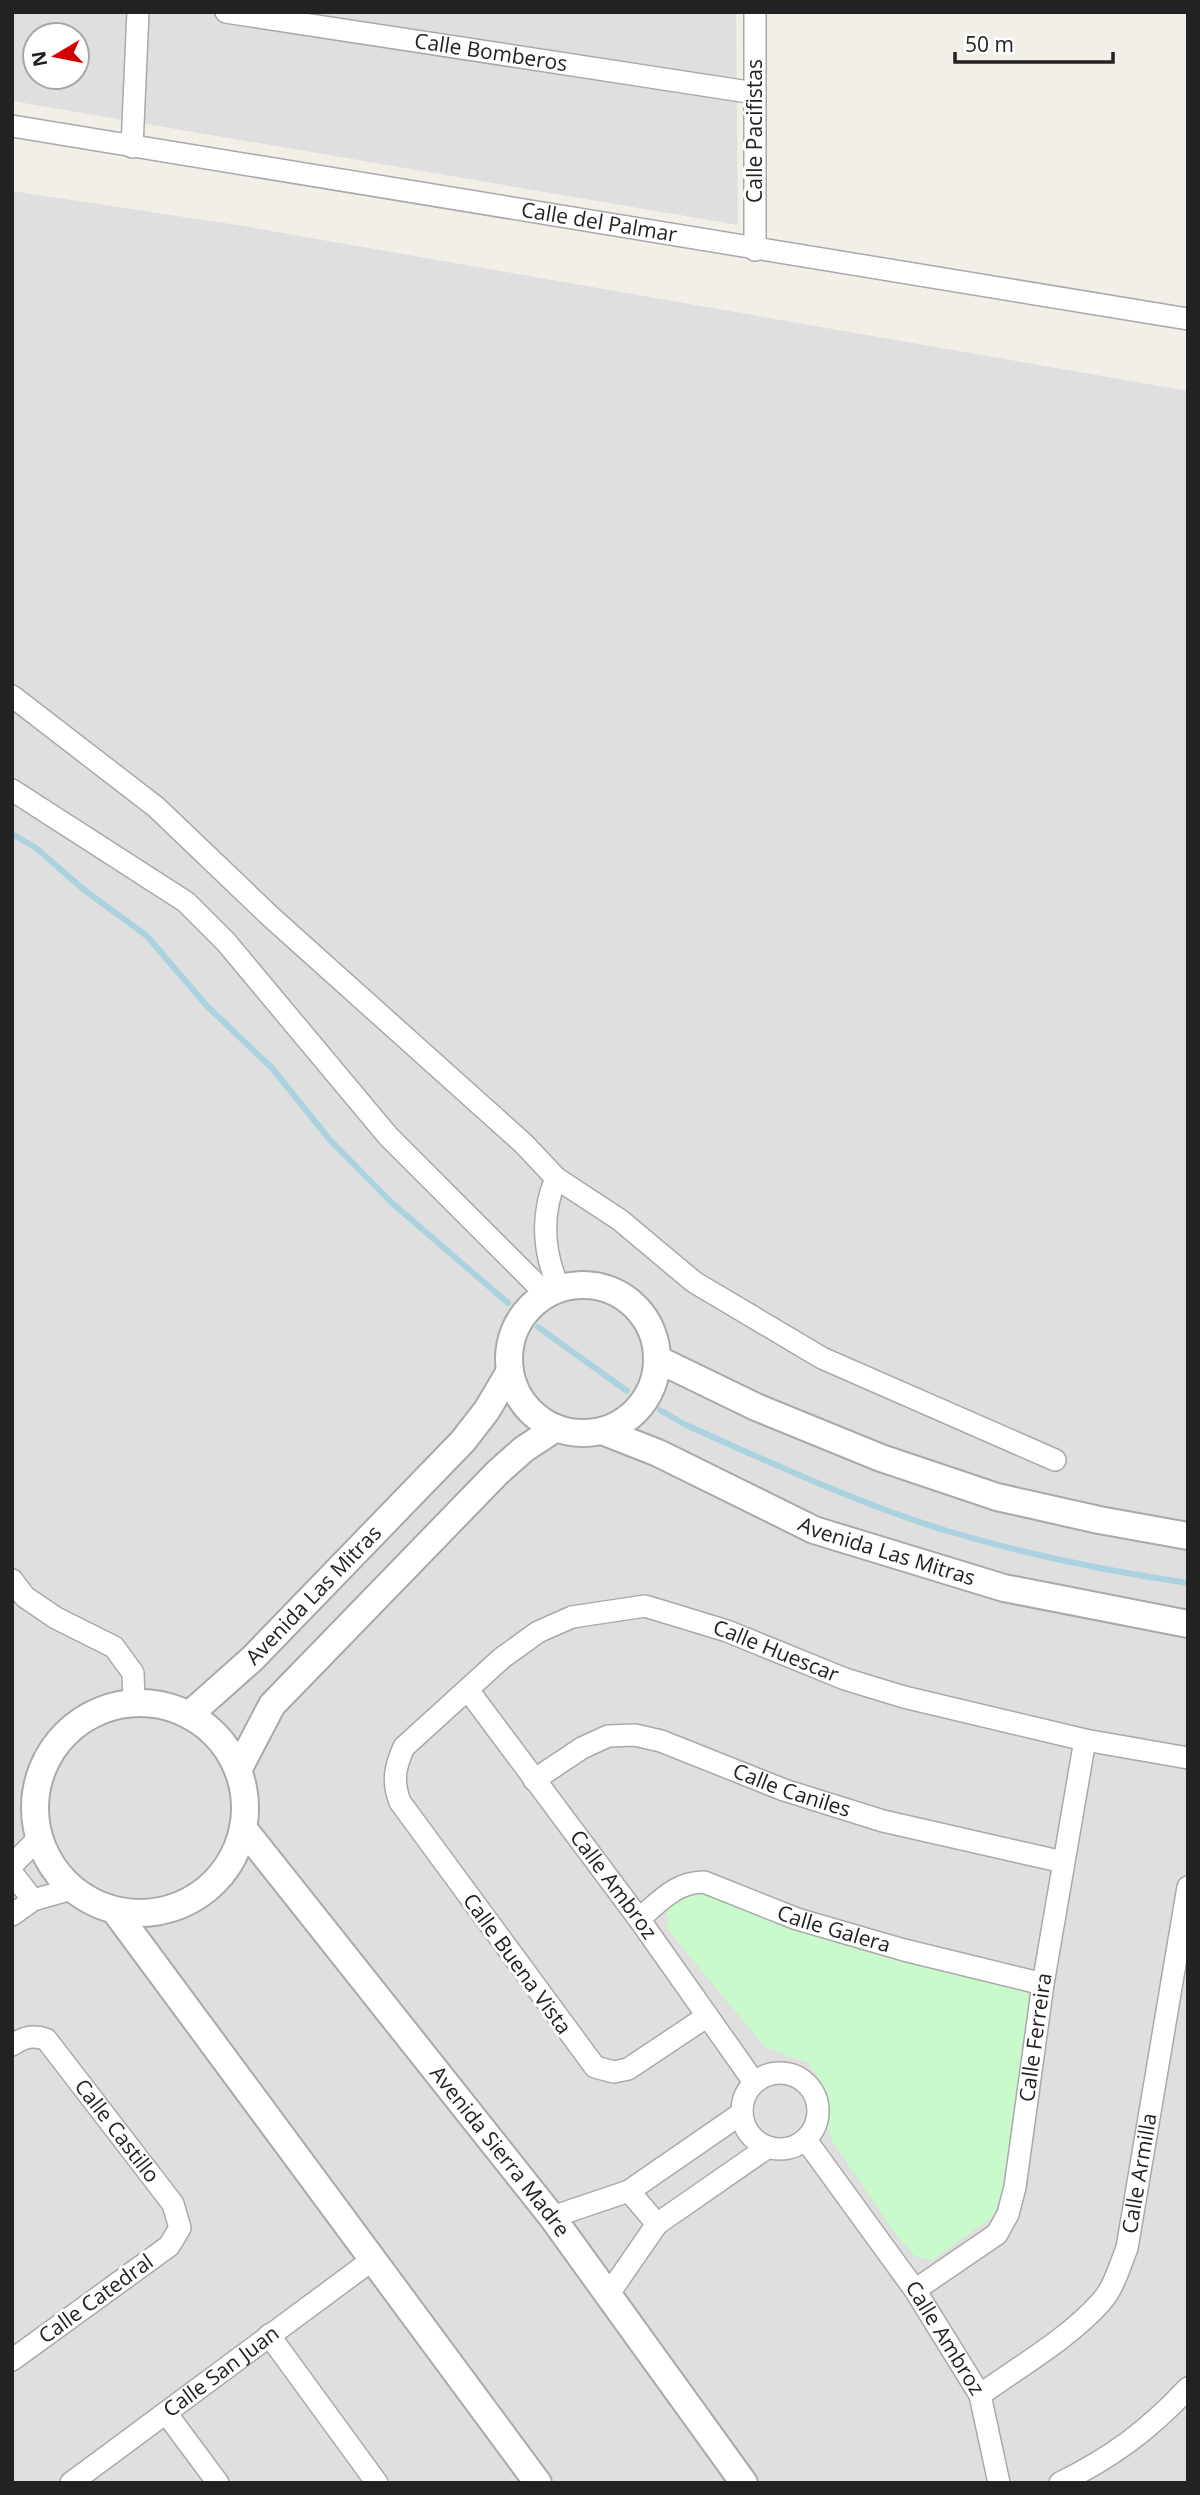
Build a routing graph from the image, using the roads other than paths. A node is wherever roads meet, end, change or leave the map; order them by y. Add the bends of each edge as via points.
1 (138, 12) edge
2 (226, 12) edge
3 (755, 12) edge
4 (755, 93) junction
5 (12, 126) edge
6 (132, 147) junction
7 (755, 250) junction
8 (1188, 319) edge
9 (12, 696) edge
10 (12, 790) edge
11 (556, 1178) junction
12 (552, 1291) junction
13 (657, 1359) junction
14 (510, 1371) junction
15 (556, 1428) junction
16 (601, 1431) junction
17 (1055, 1460) dead end
18 (1188, 1536) edge
19 (12, 1580) edge
20 (1188, 1624) edge
21 (468, 1690) junction
22 (134, 1703) junction
23 (189, 1715) junction
24 (1085, 1740) junction
25 (404, 1747) joint
26 (1188, 1758) edge
27 (237, 1770) junction
28 (534, 1780) junction
29 (243, 1828) junction
30 (38, 1838) junction
31 (1063, 1863) junction
32 (12, 1865) edge
33 (12, 1873) edge
34 (1188, 1887) edge
35 (72, 1889) junction
36 (33, 1900) junction
37 (115, 1911) junction
38 (12, 1915) edge
39 (639, 1919) junction
40 (1043, 1984) junction
41 (706, 2017) junction
42 (12, 2045) edge
43 (754, 2082) junction
44 (742, 2113) junction
45 (806, 2140) junction
46 (768, 2147) junction
47 (629, 2191) junction
48 (552, 2217) junction
49 (657, 2224) junction
50 (177, 2236) joint
51 (372, 2260) junction
52 (915, 2290) junction
53 (608, 2295) junction
54 (269, 2336) junction
55 (12, 2360) edge
56 (1188, 2388) edge
57 (980, 2395) junction
58 (166, 2413) junction
59 (71, 2483) edge
60 (218, 2483) edge
61 (377, 2483) edge
62 (538, 2483) edge
63 (744, 2483) edge
64 (999, 2483) edge
65 (1060, 2483) edge

1 - 6 street
2 - 4 street, Calle Bomberos
3 - 4 street, Calle Pacifistas
4 - 7 street, Calle Pacifistas
5 - 6 street, Calle del Palmar
6 - 7 street, Calle del Palmar
7 - 8 street, Calle del Palmar
9 - 11 street via 156,807
10 - 12 street via 186,902 226,942 388,1136
11 - 12 street via 546,1201
11 - 17 street via 620,1220 694,1282 822,1358
12 - 13 street via 574,1284 603,1287 630,1301 650,1327
12 - 14 street via 516,1326
13 - 16 street via 642,1404 631,1416
13 - 18 street via 756,1407 997,1497
14 - 15 street via 530,1411
14 - 23 street, Avenida Las Mitras via 463,1441 252,1659
15 - 16 street
15 - 27 street via 498,1472 272,1705
16 - 20 street, Avenida Las Mitras via 658,1453 814,1530 1004,1588
19 - 22 street via 35,1604 114,1647 133,1673
21 - 24 street, Calle Huescar via 538,1632 572,1617 645,1606 690,1618 845,1679 904,1697
21 - 25 street, Calle Huescar
21 - 28 street, Calle Ambroz
22 - 23 street via 162,1705
22 - 30 street via 97,1711 66,1732 54,1747 38,1781
23 - 27 street via 218,1738
24 - 26 street, Calle Huescar
24 - 31 street, Calle Ferreira
25 - 41 street, Calle Buena Vista via 395,1767 400,1802 588,2061 604,2071 628,2069
27 - 29 street via 244,1798
28 - 31 street, Calle Caniles via 608,1736 635,1735 883,1821
28 - 39 street, Calle Ambroz
29 - 37 street via 229,1864 202,1893 168,1910
29 - 48 street, Avenida Sierra Madre
30 - 32 street
30 - 35 street via 46,1857
31 - 40 street, Calle Ferreira
33 - 36 street
34 - 57 street, Calle Armilla via 1127,2248 1116,2276 1103,2301 1077,2324
35 - 36 street
35 - 37 street
36 - 38 street
37 - 51 street
39 - 40 street, Calle Galera via 675,1888 704,1881 797,1919
39 - 41 street, Calle Ambroz
40 - 52 street, Calle Ferreira via 1008,2214 997,2234
41 - 43 street, Calle Ambroz
42 - 50 street, Calle Castillo via 23,2037 36,2036 54,2048 173,2204 179,2219
43 - 44 street
43 - 45 street via 782,2072 809,2085 819,2113 816,2128
44 - 46 street via 750,2134
44 - 47 street
45 - 46 street via 781,2150
45 - 52 street, Calle Ambroz
46 - 49 street
47 - 48 street
47 - 49 street
48 - 53 street, Avenida Sierra Madre
49 - 53 street
50 - 55 street, Calle Catedral
51 - 54 street, Calle San Juan
51 - 62 street
52 - 57 street, Calle Ambroz
53 - 63 street, Avenida Sierra Madre
54 - 58 street, Calle San Juan
54 - 61 street
56 - 65 street via 1157,2421 1114,2454
57 - 64 street, Calle Ambroz
58 - 59 street, Calle San Juan
58 - 60 street

